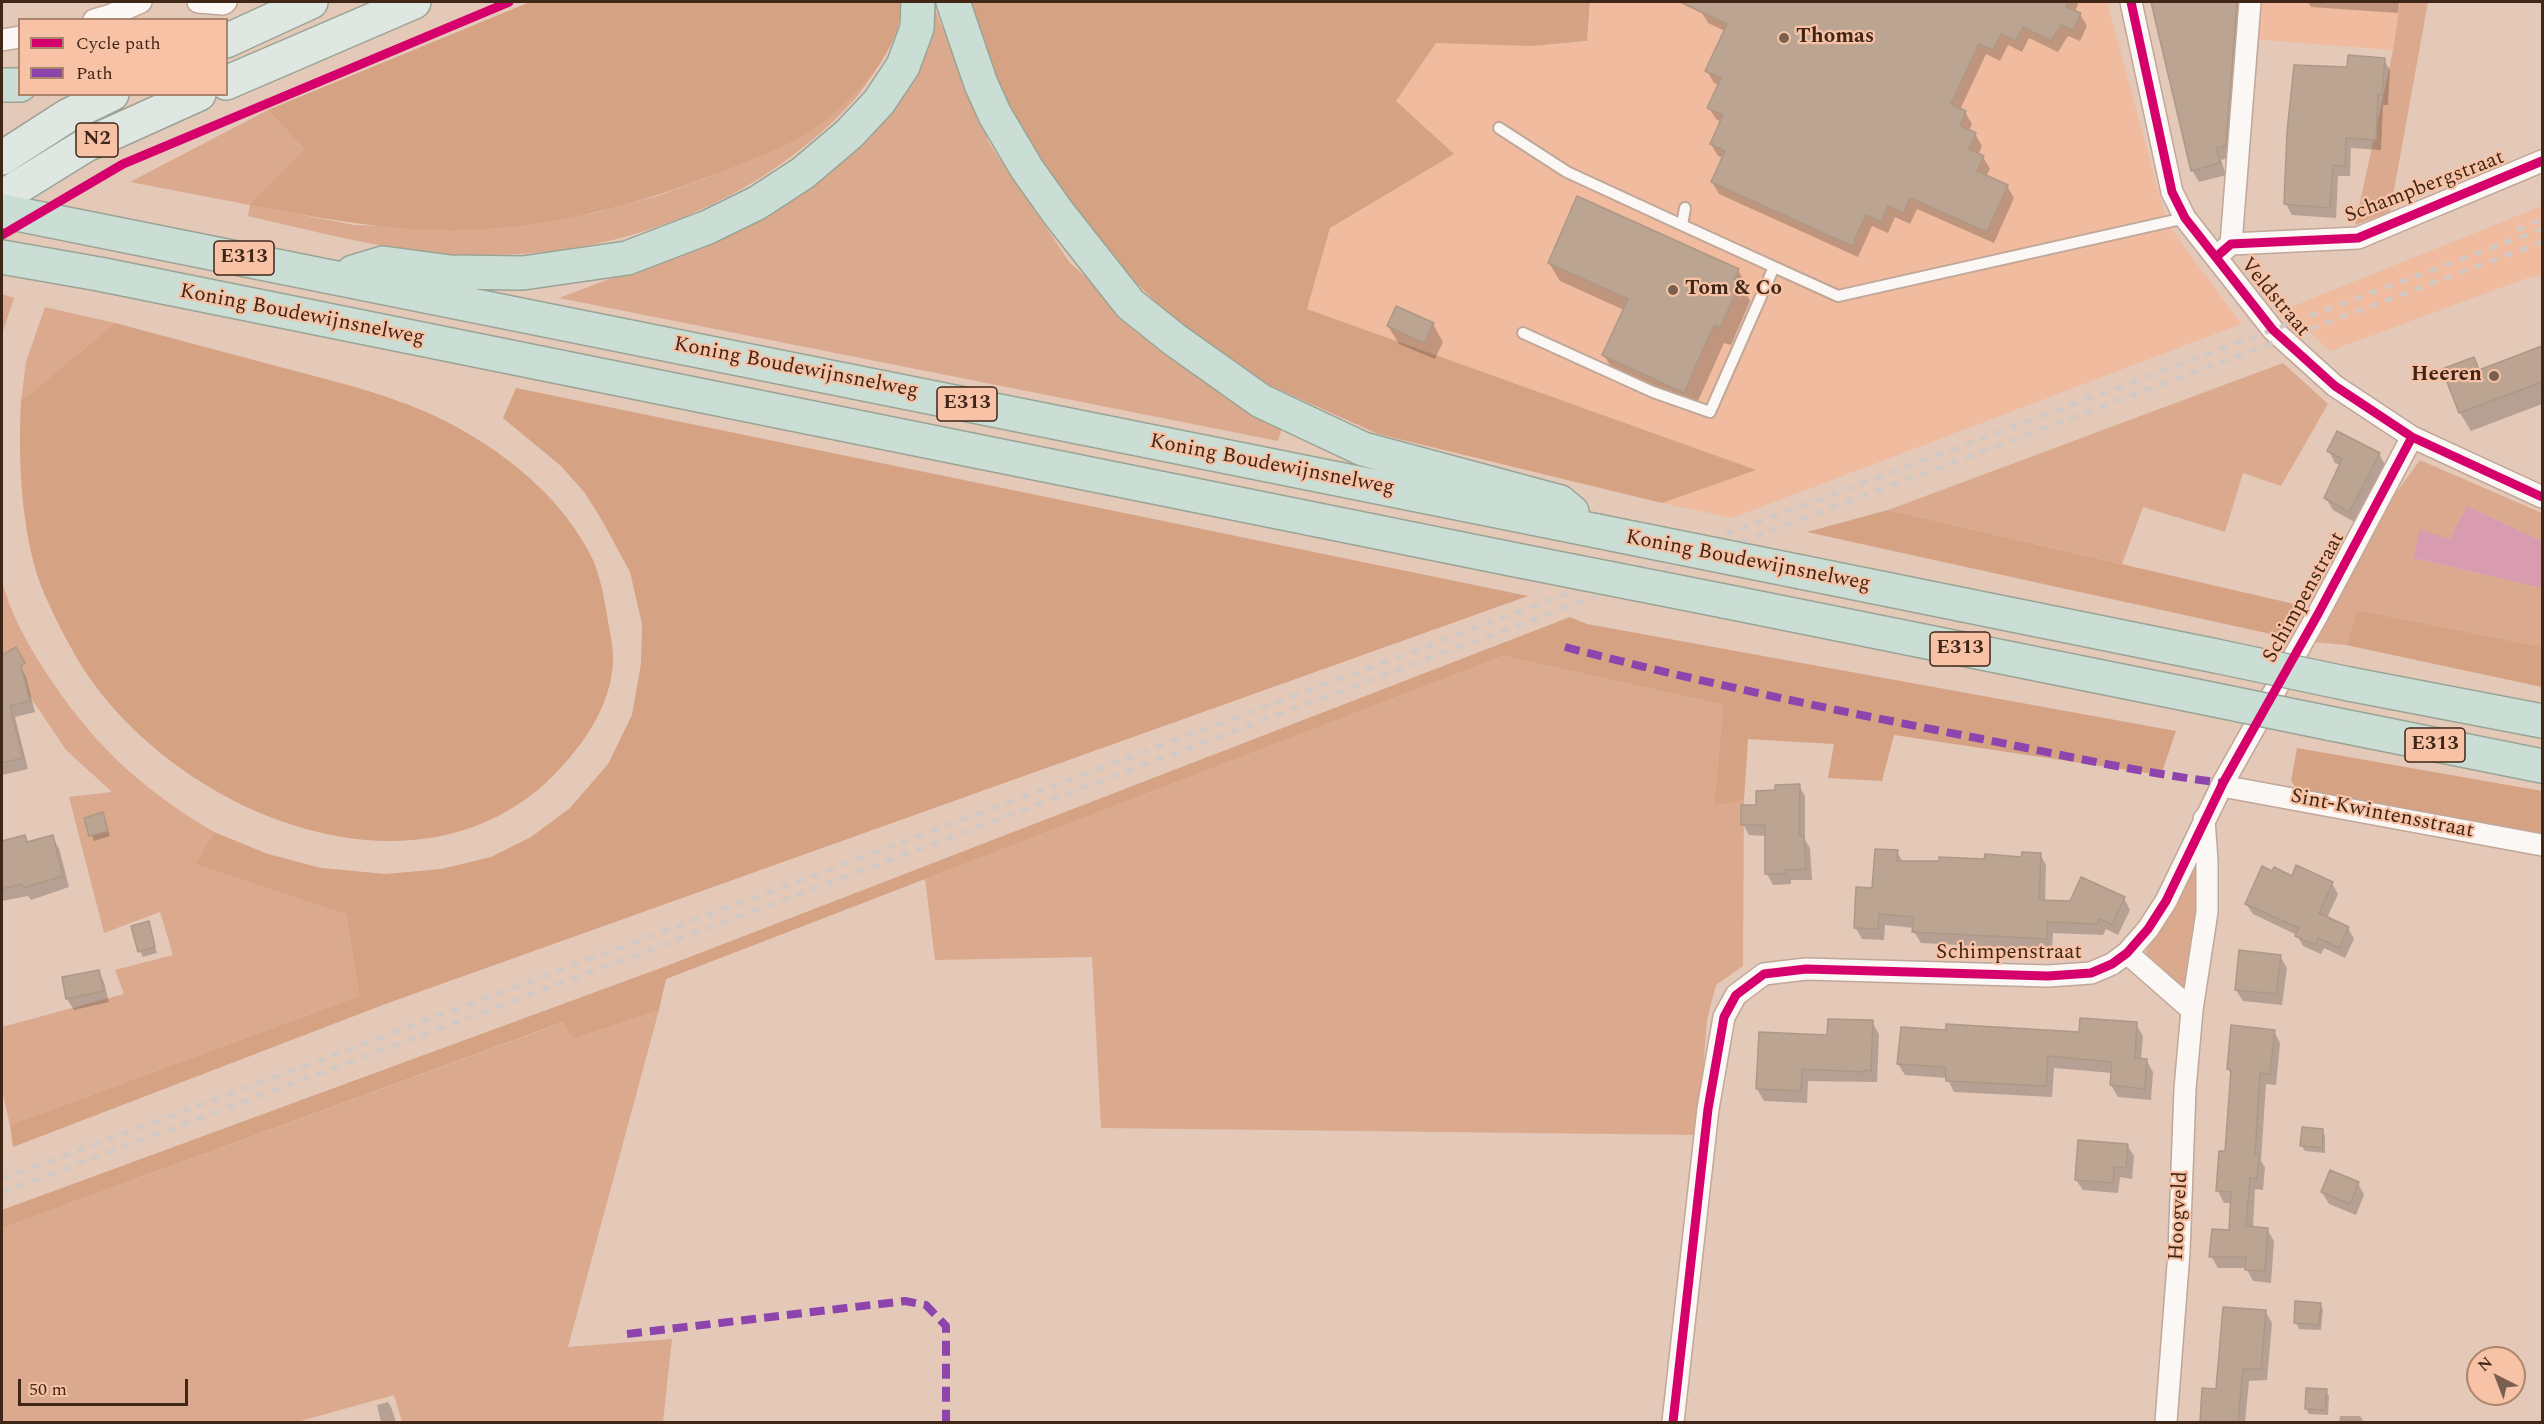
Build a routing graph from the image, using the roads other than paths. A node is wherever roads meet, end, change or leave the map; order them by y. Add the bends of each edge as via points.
1 (141, 2) edge
2 (198, 2) edge
3 (226, 2) edge
4 (311, 2) edge
5 (414, 2) edge
6 (918, 2) edge
7 (953, 2) edge
8 (2131, 2) edge
9 (2250, 2) edge
10 (101, 18) edge
11 (18, 37) edge
12 (2, 40) edge
13 (228, 40) edge
14 (228, 81) edge
15 (2, 85) edge
16 (18, 85) edge
17 (108, 96) edge
18 (195, 96) edge
19 (1499, 128) dead end
20 (2, 158) edge
21 (2542, 161) edge
22 (2, 197) edge
23 (1685, 208) dead end
24 (2, 211) edge
25 (2185, 218) junction
26 (1682, 225) junction
27 (2223, 250) junction
28 (2, 257) edge
29 (1774, 267) junction
30 (337, 277) junction
31 (1523, 333) dead end
32 (2412, 438) junction
33 (2542, 496) edge
34 (1597, 531) junction
35 (2542, 722) edge
36 (2542, 766) edge
37 (2222, 786) junction
38 (2204, 819) junction
39 (2542, 845) edge
40 (2127, 953) junction
41 (2192, 1010) junction
42 (1673, 1422) edge
43 (2166, 1422) edge

1 - 10 street
2 - 3 street
4 - 13 main road
5 - 14 main road
6 - 30 highway via 917,28 903,66 879,102 803,173 757,203 708,227 627,258 524,273 450,272 383,263
7 - 34 highway via 995,115 1059,214 1130,304 1262,401 1363,449 1560,502
8 - 25 street, Veldstraat via 2172,192
9 - 27 street
11 - 12 street
15 - 16 highway
17 - 20 main road, N2 via 67,116
18 - 22 main road, N2 via 86,145
19 - 26 lane via 1567,172
21 - 27 street, Schampbergstraat via 2358,238
23 - 26 lane
24 - 30 highway, Koning Boudewijnsnelweg / E313
25 - 27 street, Veldstraat
25 - 29 lane via 1838,296
26 - 29 lane
27 - 32 street, Veldstraat via 2273,330 2294,351 2335,386
28 - 36 highway, Koning Boudewijnsnelweg / E313, bridge
29 - 31 lane via 1710,412 1653,392
30 - 34 highway, Koning Boudewijnsnelweg / E313
32 - 33 street, Veldstraat
32 - 37 street, Schimpenstraat
34 - 35 highway, Koning Boudewijnsnelweg / E313, bridge
37 - 38 street, Schimpenstraat
37 - 39 street, Sint-Kwintensstraat
38 - 40 street, Schimpenstraat via 2166,901
38 - 41 street, Hoogveld via 2207,912
40 - 41 street
40 - 42 street, Schimpenstraat via 2091,973 2048,976 1806,969 1764,974 1736,995 1724,1017 1708,1109
41 - 43 street, Hoogveld

